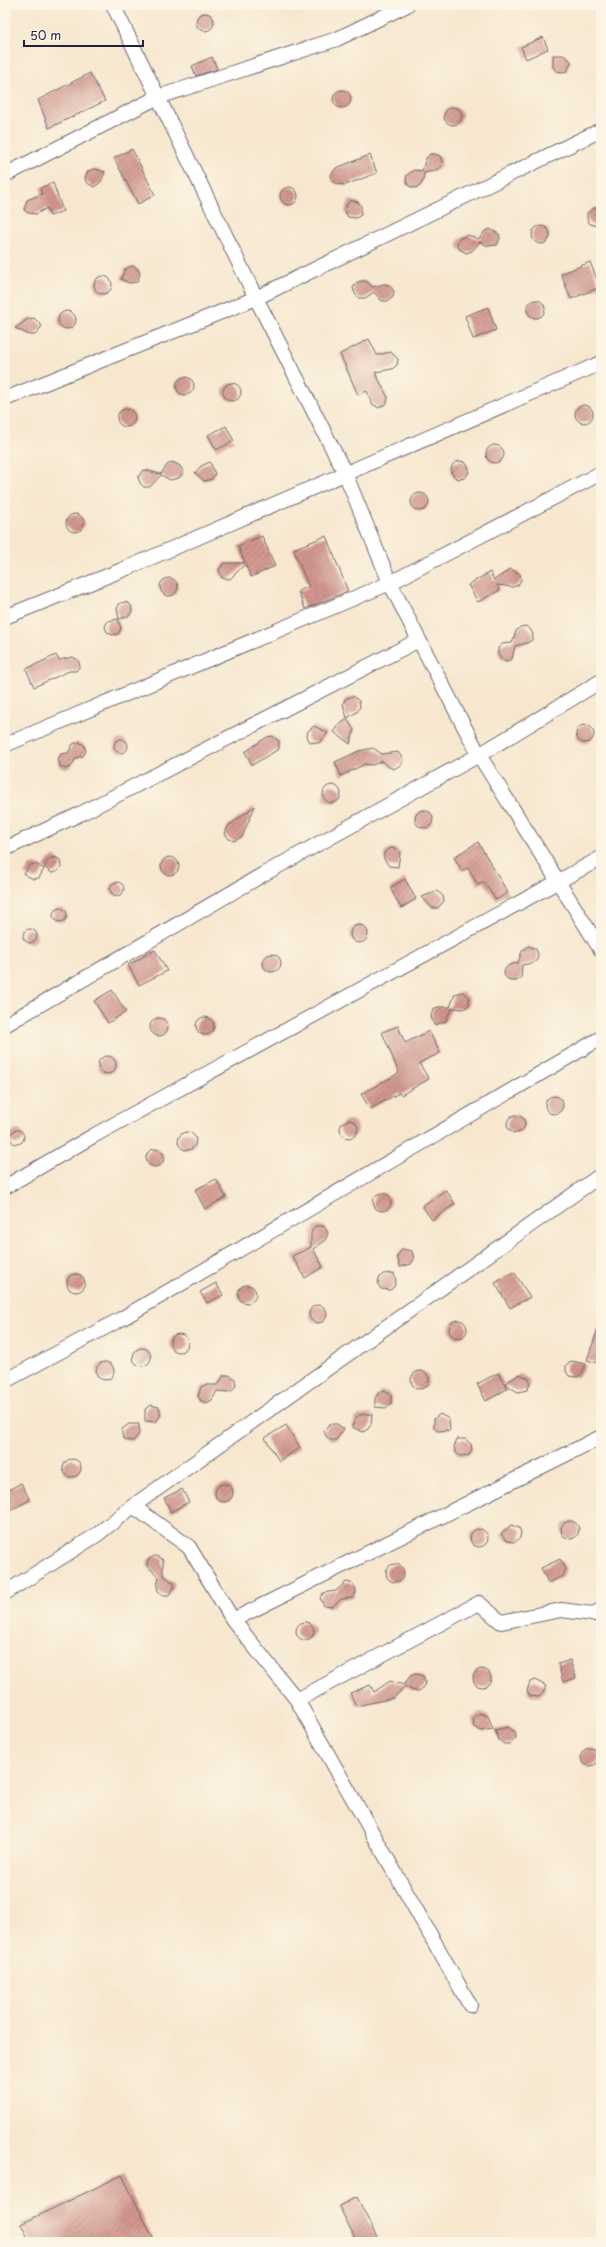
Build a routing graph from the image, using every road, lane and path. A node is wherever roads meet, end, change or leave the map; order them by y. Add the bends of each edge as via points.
1 (113, 5) edge
2 (407, 5) edge
3 (158, 97) junction
4 (601, 130) edge
5 (5, 175) edge
6 (256, 298) junction
7 (601, 363) edge
8 (5, 399) edge
9 (345, 473) junction
10 (601, 473) edge
11 (390, 583) junction
12 (5, 617) edge
13 (419, 640) junction
14 (601, 681) edge
15 (5, 745) edge
16 (479, 755) junction
17 (5, 849) edge
18 (601, 858) edge
19 (557, 882) junction
20 (601, 950) edge
21 (5, 1025) edge
22 (601, 1038) edge
23 (601, 1174) edge
24 (5, 1187) edge
25 (5, 1381) edge
26 (601, 1438) edge
27 (133, 1506) junction
28 (5, 1593) edge
29 (601, 1610) edge
30 (233, 1620) junction
31 (296, 1700) junction
32 (470, 2005) dead end

1 - 3 street
2 - 3 street via 337,39
3 - 5 street
3 - 6 street
4 - 6 street
6 - 8 street
6 - 9 street
7 - 9 street
9 - 11 street
9 - 12 street via 127,568
10 - 11 street
11 - 13 street
11 - 15 street
13 - 16 street
13 - 17 street via 80,814
14 - 16 street
16 - 19 street
16 - 21 street via 262,875
18 - 19 street
19 - 20 street
19 - 24 street via 93,1136
22 - 25 street via 121,1319
23 - 27 street
26 - 30 street
27 - 28 street via 98,1534
27 - 30 street via 189,1548
29 - 31 street via 593,1614 561,1610 501,1622 479,1603
30 - 31 street
31 - 32 street

